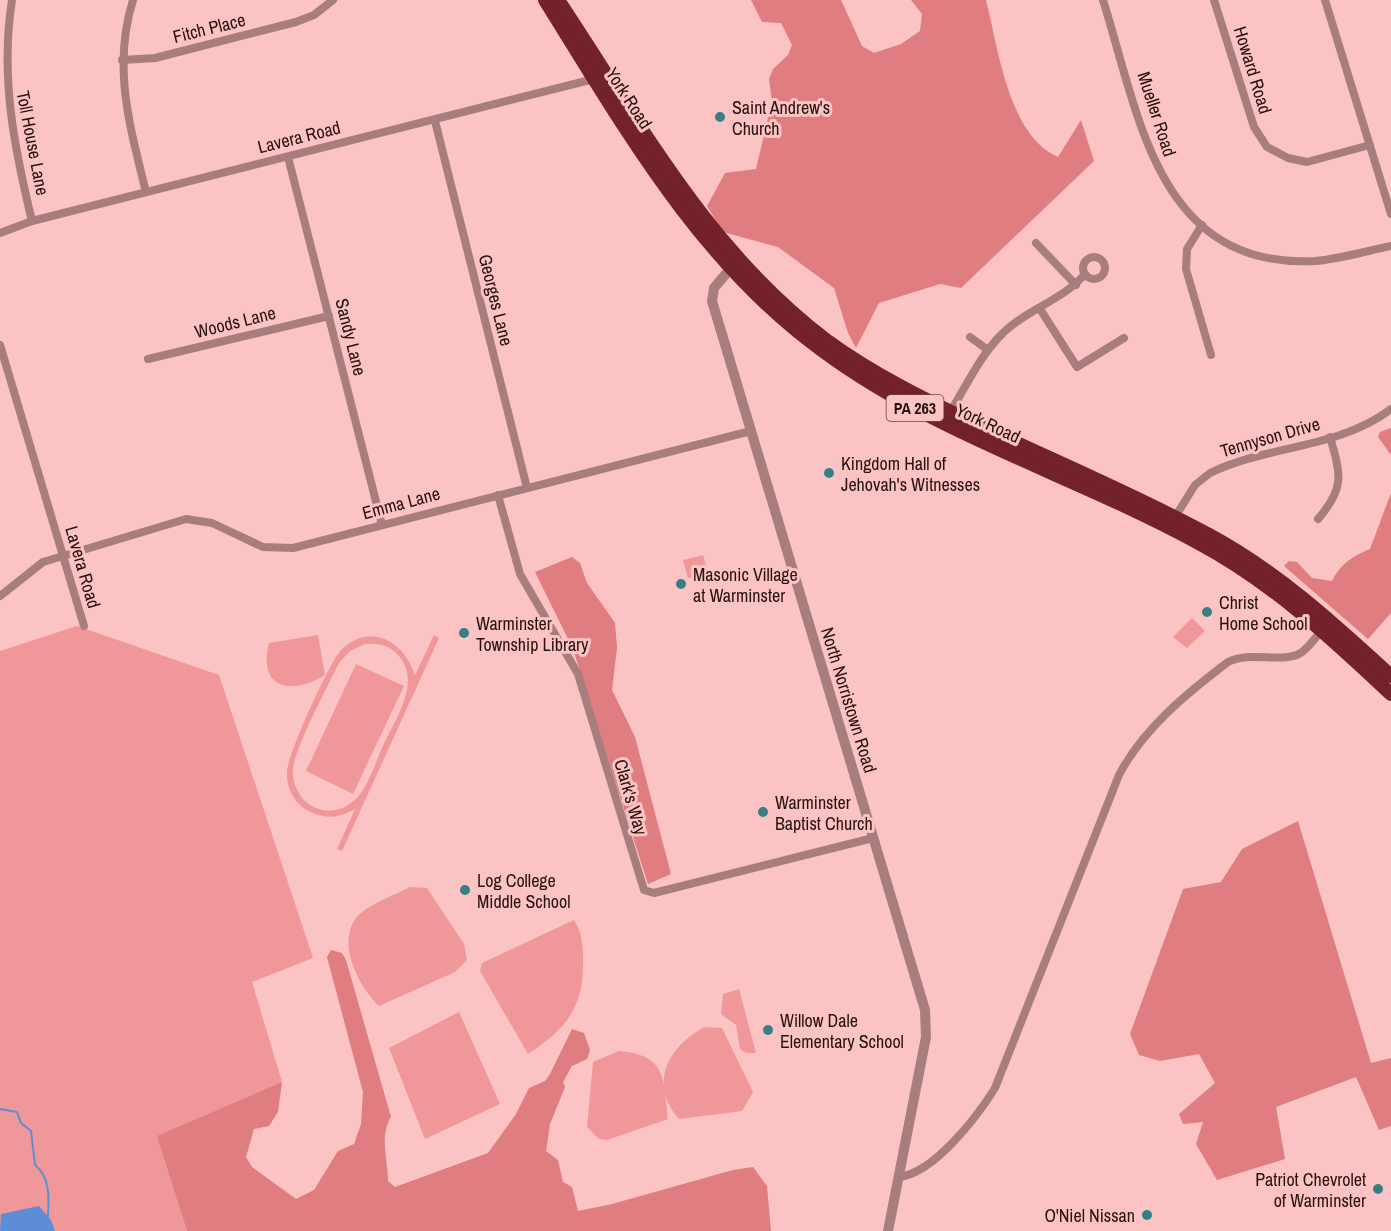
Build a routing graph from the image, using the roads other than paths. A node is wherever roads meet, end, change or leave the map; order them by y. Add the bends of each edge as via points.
1 (12, 0) edge
2 (133, 0) edge
3 (333, 0) edge
4 (545, 0) edge
5 (558, 0) edge
6 (1103, 0) edge
7 (1214, 0) edge
8 (1325, 0) edge
9 (122, 60) junction
10 (2, 71) edge
11 (601, 77) junction
12 (435, 121) junction
13 (1370, 145) junction
14 (288, 157) junction
15 (146, 192) junction
16 (1391, 213) edge
17 (32, 221) junction
18 (1202, 225) junction
19 (0, 233) edge
20 (1036, 243) dead end
21 (1391, 246) edge
22 (734, 264) junction
23 (1085, 274) dead end
24 (1076, 285) junction
25 (1040, 309) junction
26 (329, 316) junction
27 (970, 337) dead end
28 (1124, 338) dead end
29 (0, 345) edge
30 (988, 350) junction
31 (1211, 356) dead end
32 (148, 359) dead end
33 (1391, 409) edge
34 (948, 417) junction
35 (751, 431) junction
36 (1330, 437) junction
37 (526, 488) junction
38 (498, 495) junction
39 (1175, 517) junction
40 (1318, 519) dead end
41 (382, 525) junction
42 (63, 556) junction
43 (0, 596) edge
44 (84, 626) dead end
45 (1322, 630) junction
46 (1391, 676) edge
47 (1391, 694) edge
48 (873, 838) junction
49 (899, 1177) junction
50 (888, 1231) edge

1 - 10 street, Toll House Lane
2 - 9 street
3 - 9 street, Fitch Place via 314,15 296,22 155,58
4 - 11 highway, York Road / PA 263
5 - 11 highway, York Road / PA 263
6 - 18 street, Mueller Road via 1154,162 1173,196
7 - 13 street, Howard Road via 1254,127 1268,147 1288,158 1307,162
8 - 13 street
9 - 15 street via 124,102
10 - 17 street, Toll House Lane via 10,128
11 - 12 street, Lavera Road
11 - 22 highway, York Road / PA 263 via 674,201
12 - 14 street, Lavera Road
12 - 37 street, Georges Lane
13 - 16 street
14 - 15 street, Lavera Road
14 - 26 street, Sandy Lane
15 - 17 street, Lavera Road
17 - 19 street, Lavera Road
18 - 21 street, Mueller Road via 1230,243 1265,256 1314,261
18 - 31 street via 1187,249 1186,269
20 - 24 street
22 - 34 highway, York Road / PA 263 via 776,313 822,351 887,392
22 - 35 street, North Norristown Road via 714,288 712,301
23 - 24 street
24 - 25 street
25 - 28 street via 1077,368
25 - 30 street via 1003,333
26 - 32 street, Woods Lane
26 - 41 street, Sandy Lane
27 - 30 street
29 - 42 street, Lavera Road
30 - 34 street
33 - 36 street, Tennyson Drive via 1366,425
34 - 39 highway, York Road / PA 263
34 - 45 highway, York Road / PA 263 via 1196,541 1271,588
35 - 37 street, Emma Lane
35 - 48 street, North Norristown Road
36 - 39 street, Tennyson Drive via 1210,473 1195,485
36 - 40 street via 1339,483 1335,499
37 - 38 street, Emma Lane
38 - 41 street, Emma Lane
38 - 48 street, Clark's Way via 520,574 578,674 644,890 654,893
39 - 46 highway, York Road / PA 263 via 1276,576
41 - 42 street, Emma Lane via 276,549 251,543 212,523 186,519
42 - 43 street, Emma Lane via 43,562
42 - 44 street, Lavera Road
45 - 47 highway, York Road / PA 263
45 - 49 street via 1300,653 1241,657 1228,662 1155,726 1129,755 995,1088 966,1127 926,1166
48 - 49 street, North Norristown Road via 926,1024
49 - 50 street, North Norristown Road

